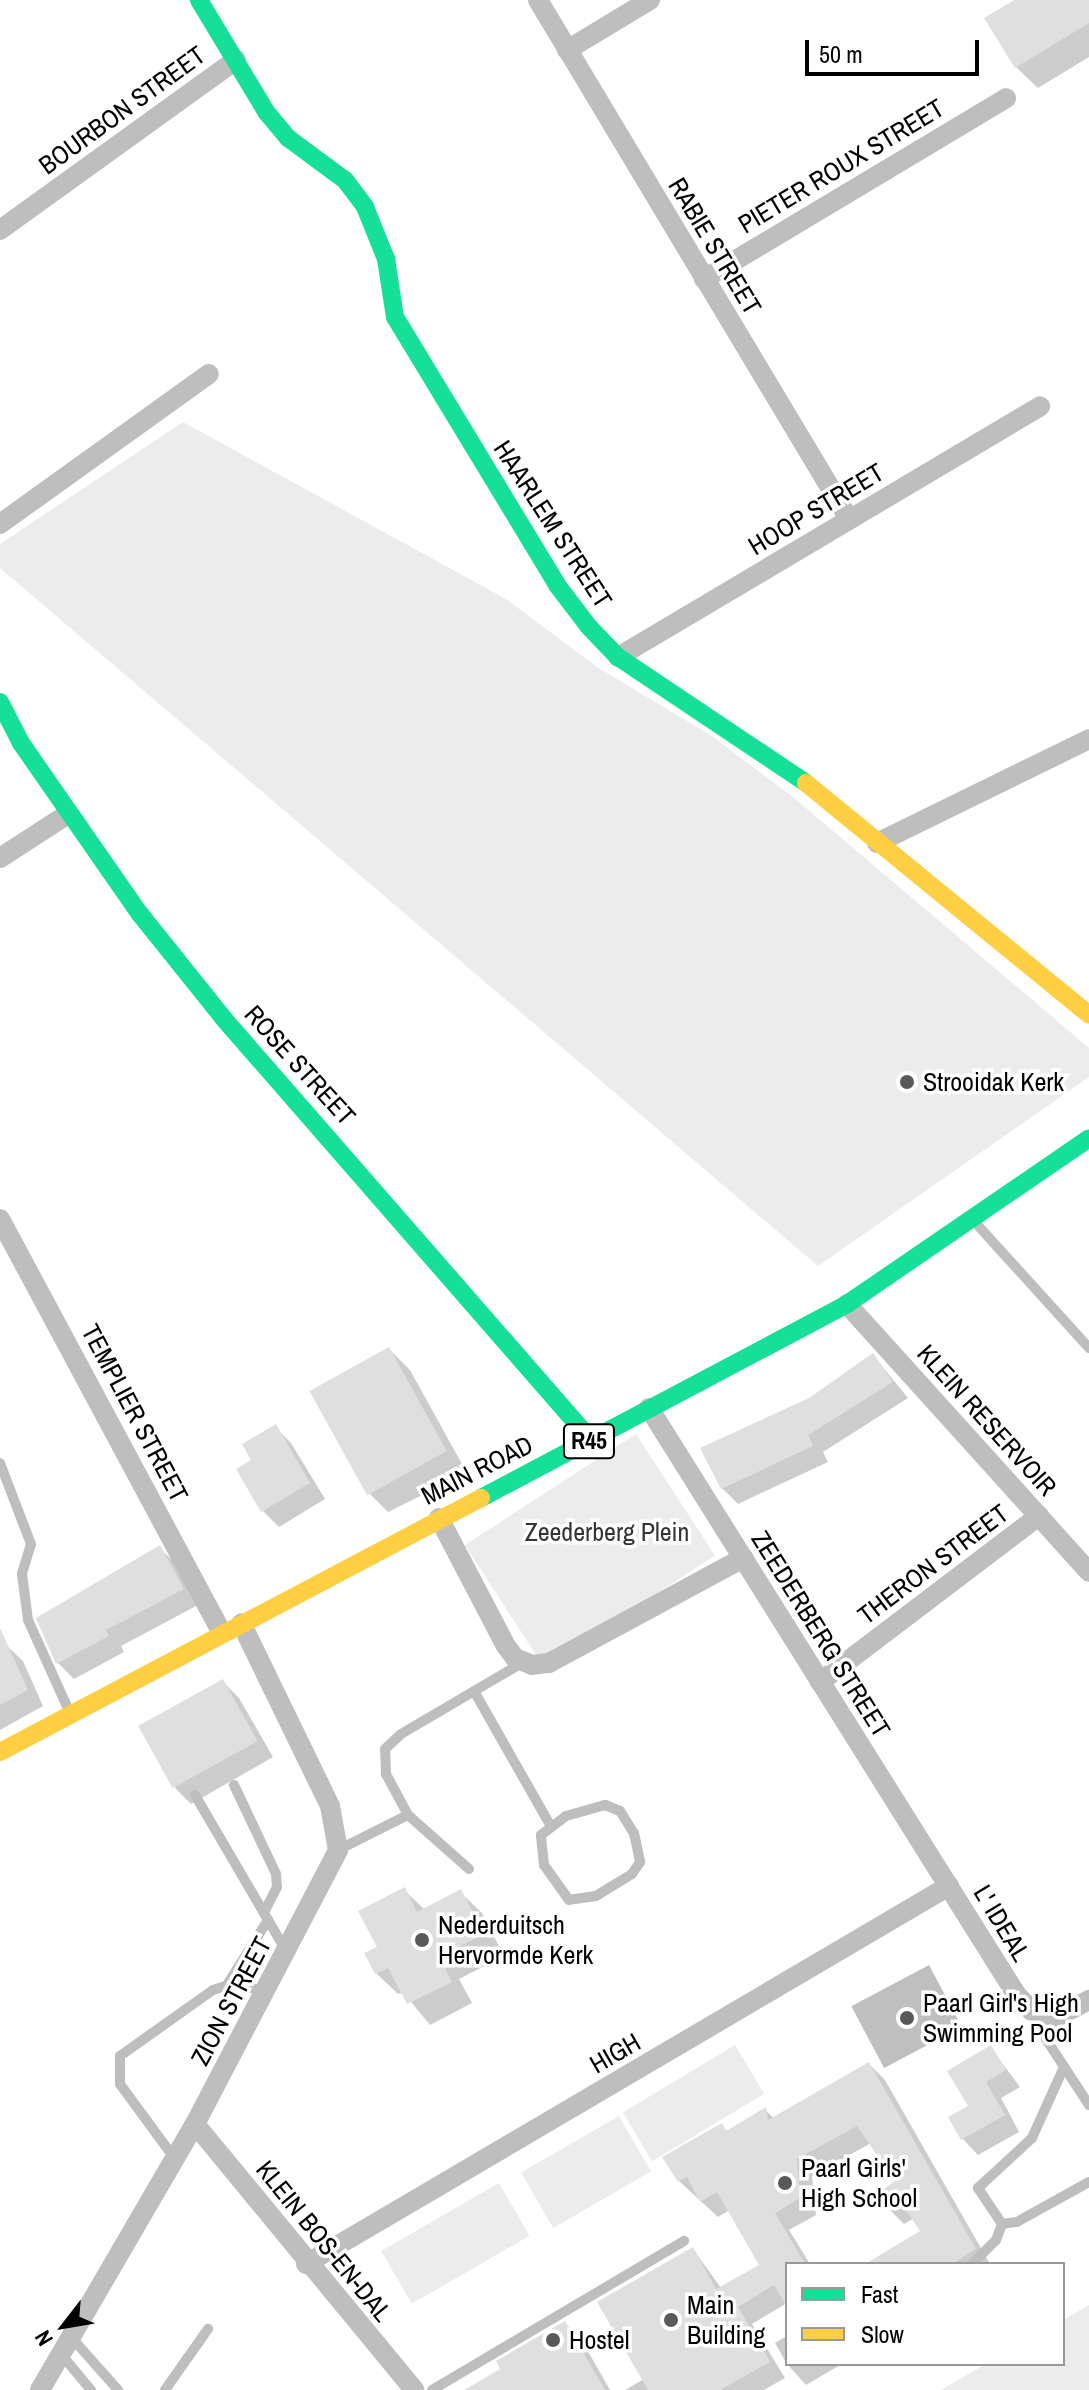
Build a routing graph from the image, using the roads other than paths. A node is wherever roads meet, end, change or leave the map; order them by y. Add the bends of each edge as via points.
1 (199, 0) edge
2 (538, 0) edge
3 (650, 0) edge
4 (567, 50) junction
5 (236, 60) junction
6 (1006, 98) dead end
7 (0, 230) edge
8 (704, 279) junction
9 (209, 374) dead end
10 (1040, 406) dead end
11 (849, 519) junction
12 (0, 524) edge
13 (618, 657) junction
14 (0, 702) edge
15 (1089, 739) edge
16 (68, 814) junction
17 (877, 843) junction
18 (0, 858) edge
19 (1089, 1015) edge
20 (1089, 1138) edge
21 (0, 1219) edge
22 (972, 1219) junction
23 (847, 1304) junction
24 (1089, 1348) edge
25 (649, 1408) junction
26 (591, 1440) junction
27 (0, 1463) edge
28 (1039, 1516) junction
29 (439, 1518) junction
30 (743, 1558) junction
31 (1089, 1572) edge
32 (241, 1623) junction
33 (222, 1633) junction
34 (522, 1663) junction
35 (820, 1682) junction
36 (474, 1691) junction
37 (70, 1713) junction
38 (0, 1752) edge
39 (234, 1785) dead end
40 (195, 1795) dead end
41 (408, 1815) junction
42 (550, 1825) junction
43 (338, 1850) junction
44 (469, 1869) dead end
45 (949, 1886) junction
46 (266, 1917) junction
47 (287, 1953) junction
48 (227, 1985) junction
49 (266, 1992) junction
50 (1089, 2000) edge
51 (1044, 2018) junction
52 (1064, 2067) junction
53 (1089, 2105) edge
54 (195, 2124) junction
55 (175, 2159) junction
56 (1089, 2182) edge
57 (1002, 2224) junction
58 (684, 2241) dead end
59 (974, 2262) edge
60 (306, 2264) junction
61 (208, 2329) dead end
62 (66, 2346) junction
63 (40, 2390) edge
64 (91, 2390) edge
65 (118, 2390) edge
66 (165, 2390) edge
67 (414, 2390) edge
68 (432, 2390) edge

1 - 5 street, HAARLEM STREET
2 - 4 street, RABIE STREET
3 - 4 street
4 - 8 street, RABIE STREET
5 - 7 street, BOURBON STREET
5 - 13 street, HAARLEM STREET via 288,138 345,180 365,207 386,259 395,317 557,585
6 - 8 street, PIETER ROUX STREET
8 - 11 street, RABIE STREET
9 - 12 street
10 - 11 street, HOOP STREET
11 - 13 street, HOOP STREET
13 - 17 street, HAARLEM STREET via 804,781
14 - 16 street, ROSE STREET
15 - 17 street
16 - 18 street
16 - 26 street, ROSE STREET via 224,1019
17 - 19 street, HAARLEM STREET
20 - 22 street, MAIN ROAD / R45
21 - 33 street, TEMPLIER STREET
22 - 23 street, MAIN ROAD / R45
22 - 24 lane
23 - 25 street, MAIN ROAD / R45
23 - 28 street, KLEIN RESERVOIR
25 - 26 street, MAIN ROAD / R45
25 - 30 street, ZEEDERBERG STREET
26 - 29 street, MAIN ROAD / R45
27 - 37 lane via 31,1544 22,1574 28,1620
28 - 31 street, KLEIN RESERVOIR
28 - 35 street, THERON STREET
29 - 32 street, MAIN ROAD / R45
29 - 34 street via 506,1646
30 - 34 street via 549,1663
30 - 35 street, ZEEDERBERG STREET
32 - 33 street, MAIN ROAD / R45
32 - 43 street via 330,1806
33 - 37 street, MAIN ROAD / R45
34 - 36 lane
35 - 45 street, ZEEDERBERG STREET
36 - 41 lane via 385,1749 386,1774
36 - 42 lane
37 - 38 street, MAIN ROAD / R45
39 - 46 lane via 276,1874
40 - 46 lane
41 - 43 lane
41 - 44 lane
42 - 42 lane via 541,1835 540,1851 560,1894 569,1900 596,1896 632,1874 640,1862 639,1848 620,1811 605,1805 585,1808
43 - 47 street, ZION STREET
45 - 51 street, L' IDEAL via 1016,1994
45 - 60 street, HIGH
46 - 47 lane
46 - 48 lane
47 - 49 street, ZION STREET
48 - 49 lane
48 - 55 lane via 124,2050 116,2064 120,2084
49 - 54 street, ZION STREET
50 - 51 street via 1059,2018
51 - 52 lane via 1046,2039
52 - 53 lane
52 - 57 lane via 1032,2138 978,2188
54 - 55 street, ZION STREET
54 - 60 street, KLEIN BOS-EN-DAL
55 - 62 street, ZION STREET
56 - 57 lane via 1017,2222
57 - 59 lane via 996,2240
58 - 68 lane
60 - 67 street, KLEIN BOS-EN-DAL
61 - 66 lane
62 - 63 street, ZION STREET
62 - 64 lane
62 - 65 lane

